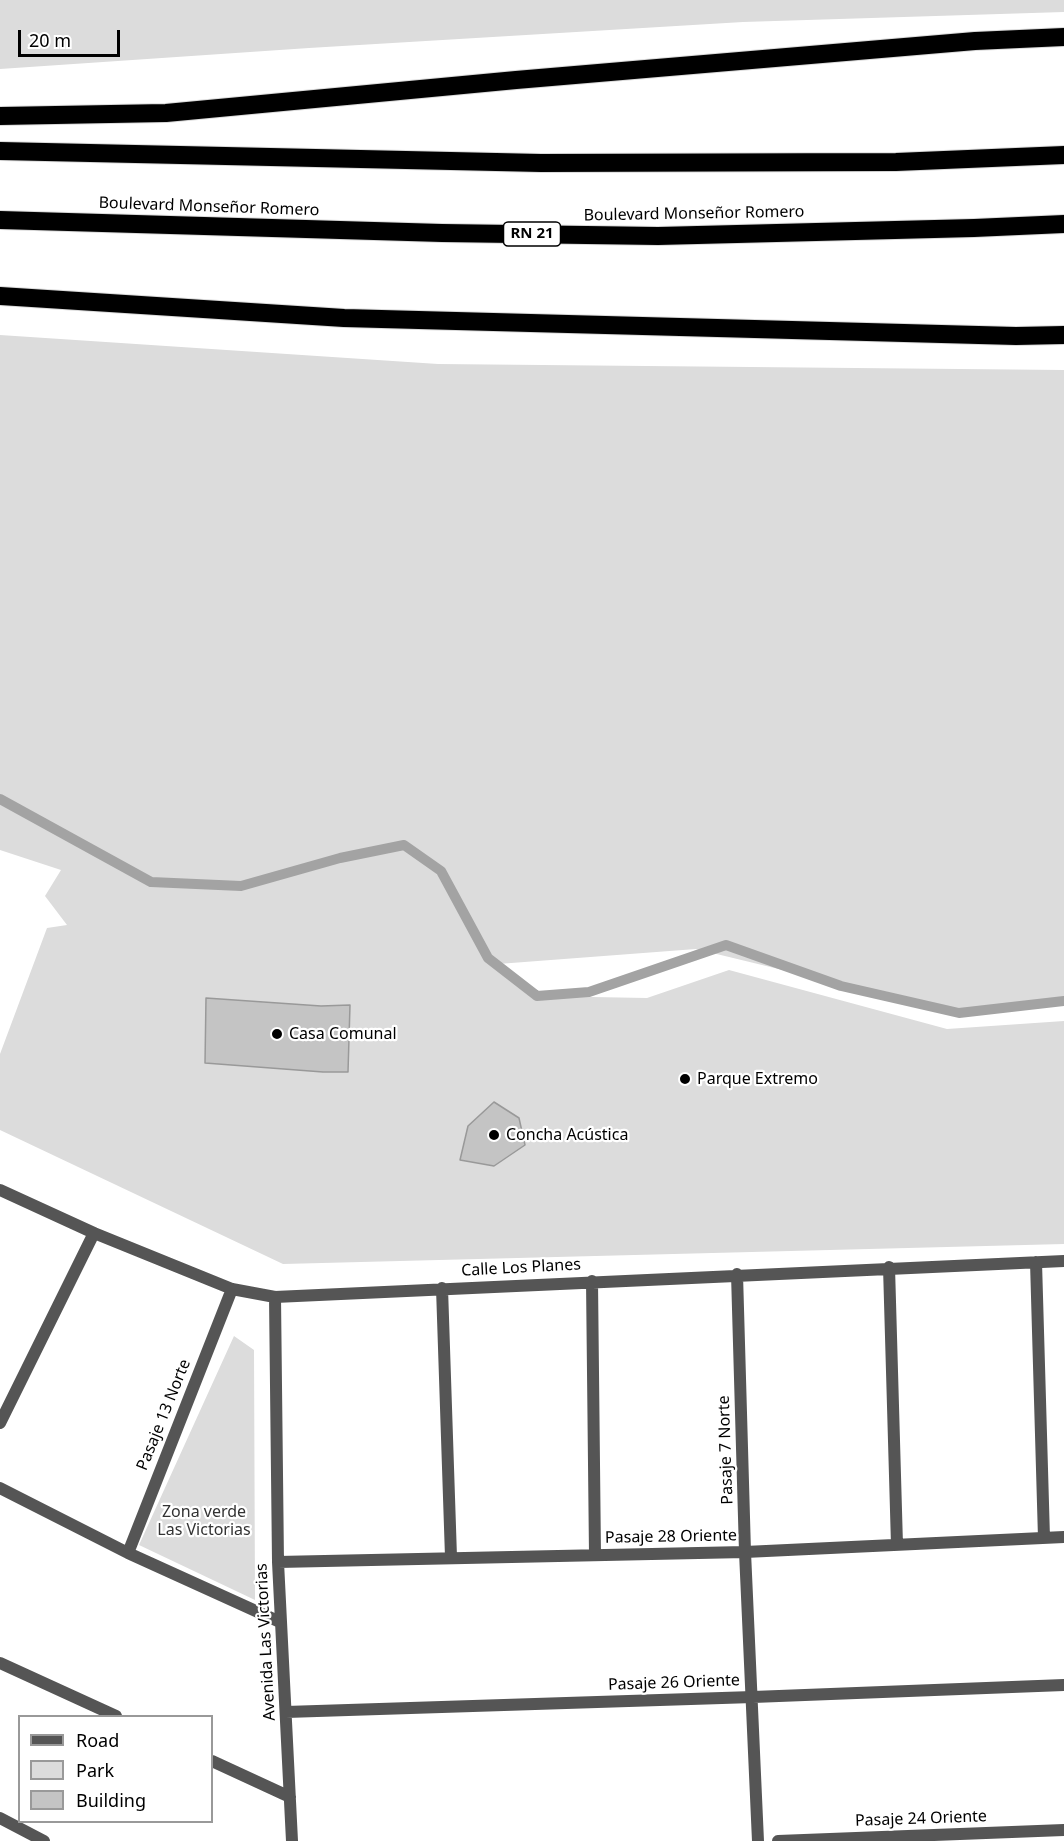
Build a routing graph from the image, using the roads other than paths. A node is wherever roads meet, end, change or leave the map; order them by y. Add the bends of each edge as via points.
1 (1064, 37) edge
2 (0, 116) edge
3 (0, 151) edge
4 (1064, 155) edge
5 (0, 220) edge
6 (1064, 224) edge
7 (0, 296) edge
8 (1064, 335) edge
9 (1016, 336) junction
10 (1064, 343) edge
11 (0, 1190) edge
12 (94, 1233) junction
13 (1064, 1261) edge
14 (1036, 1262) junction
15 (889, 1268) junction
16 (737, 1274) junction
17 (592, 1281) junction
18 (442, 1288) junction
19 (232, 1289) junction
20 (275, 1297) junction
21 (0, 1423) edge
22 (0, 1488) edge
23 (1064, 1537) edge
24 (1044, 1538) junction
25 (897, 1545) junction
26 (745, 1552) junction
27 (128, 1553) junction
28 (595, 1555) junction
29 (451, 1557) junction
30 (278, 1562) junction
31 (280, 1622) junction
32 (0, 1663) edge
33 (1064, 1685) edge
34 (753, 1697) junction
35 (286, 1712) junction
36 (114, 1715) edge
37 (213, 1761) edge
38 (290, 1797) junction
39 (0, 1818) edge
40 (1064, 1830) edge
41 (44, 1841) edge
42 (292, 1841) edge
43 (758, 1841) edge
44 (778, 1841) edge

1 - 2 highway via 975,41 166,113
3 - 4 highway via 541,163 896,162
5 - 6 highway, Boulevard Monseñor Romero / RN 21 via 658,236
7 - 9 highway via 344,318
8 - 9 highway
9 - 10 highway
11 - 12 street, Calle Los Planes
12 - 19 street, Calle Los Planes
12 - 21 street
13 - 14 street, Calle Los Planes
14 - 15 street, Calle Los Planes
14 - 24 street
15 - 16 street, Calle Los Planes
15 - 25 street
16 - 17 street, Calle Los Planes
16 - 26 street, Pasaje 7 Norte
17 - 18 street, Calle Los Planes
17 - 28 street
18 - 20 street, Calle Los Planes
18 - 29 street
19 - 20 street, Calle Los Planes
19 - 27 street, Pasaje 13 Norte
20 - 30 street, Avenida Las Victorias
22 - 27 street
23 - 24 street, Pasaje 28 Oriente
24 - 25 street, Pasaje 28 Oriente
25 - 26 street, Pasaje 28 Oriente
26 - 28 street, Pasaje 28 Oriente
26 - 34 street, Pasaje 7 Norte
27 - 31 street
28 - 29 street, Pasaje 28 Oriente
29 - 30 street, Pasaje 28 Oriente
30 - 31 street, Avenida Las Victorias
31 - 35 street, Avenida Las Victorias
32 - 36 street
33 - 34 street, Pasaje 26 Oriente
34 - 35 street, Pasaje 26 Oriente
34 - 43 street, Pasaje 7 Norte
35 - 38 street, Avenida Las Victorias
37 - 38 street
38 - 42 street, Avenida Las Victorias
39 - 41 street
40 - 44 street, Pasaje 24 Oriente

